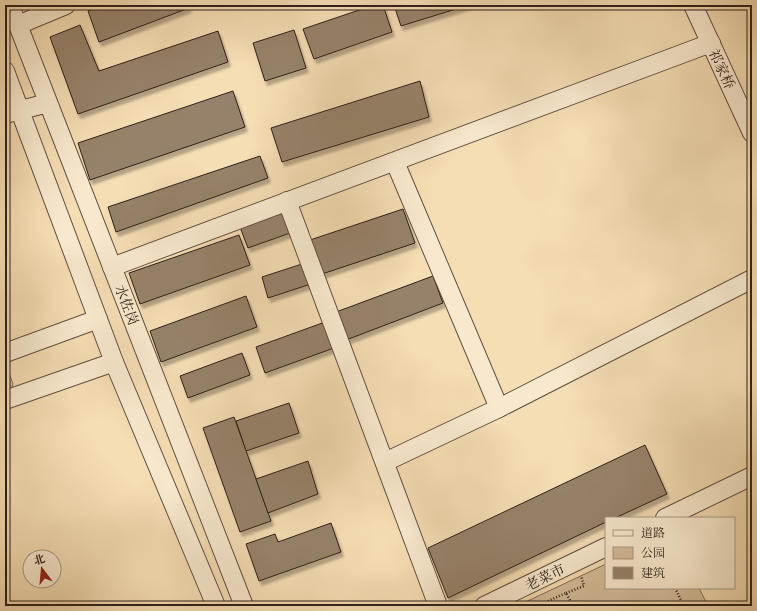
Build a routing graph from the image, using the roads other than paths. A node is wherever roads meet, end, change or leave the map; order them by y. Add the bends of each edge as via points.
1 (9, 5) edge
2 (66, 5) edge
3 (693, 5) edge
4 (18, 25) junction
5 (710, 43) junction
6 (5, 71) edge
7 (48, 104) junction
8 (12, 112) edge
9 (752, 133) edge
10 (395, 162) junction
11 (287, 201) junction
12 (112, 267) junction
13 (752, 280) edge
14 (98, 319) junction
15 (5, 353) edge
16 (114, 362) junction
17 (5, 400) edge
18 (499, 408) junction
19 (385, 462) junction
20 (752, 476) edge
21 (667, 517) edge
22 (605, 547) edge
23 (216, 606) edge
24 (244, 606) edge
25 (438, 606) edge
26 (484, 606) edge

1 - 4 street, 水佐岗
2 - 4 street
3 - 5 street, 祁家桥
4 - 7 street, 水佐岗
5 - 9 street, 祁家桥
5 - 10 street
6 - 8 street
7 - 8 street
7 - 12 street, 水佐岗
8 - 14 street
10 - 11 street
10 - 18 street
11 - 12 street
11 - 19 street
12 - 24 street, 水佐岗
13 - 18 street
14 - 15 street
14 - 16 street
16 - 17 street
16 - 23 street
18 - 19 street
19 - 25 street
20 - 21 street
22 - 26 street, 老菜市

